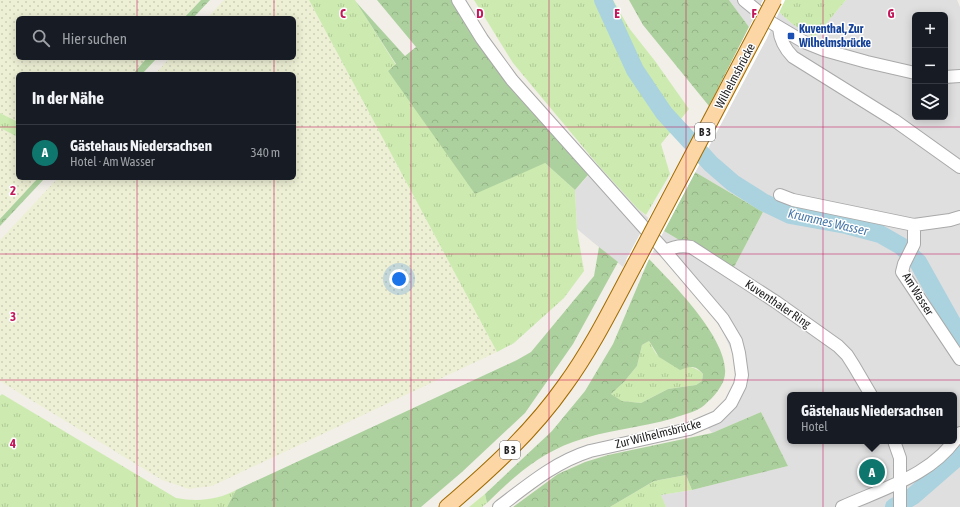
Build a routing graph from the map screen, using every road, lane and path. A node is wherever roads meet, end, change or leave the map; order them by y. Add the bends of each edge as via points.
1 (458, 0) edge
2 (744, 0) edge
3 (774, 0) edge
4 (765, 19) junction
5 (779, 28) junction
6 (912, 72) edge
7 (960, 76) edge
8 (948, 77) edge
9 (960, 167) edge
10 (780, 195) dead end
11 (960, 217) edge
12 (914, 225) junction
13 (651, 236) junction
14 (665, 251) junction
15 (960, 359) edge
16 (869, 392) edge
17 (895, 444) edge
18 (952, 444) edge
19 (900, 482) junction
20 (900, 502) edge
21 (447, 507) edge
22 (499, 507) edge
23 (842, 507) edge

1 - 13 street, Zur Wilhelmsbrücke via 512,80
2 - 4 street
3 - 21 main road, B 3, bridge via 584,357 551,403 510,451
4 - 5 street
4 - 13 street, Wilhelmsbrücke, bridge
5 - 6 street via 824,50
5 - 9 street via 785,47 793,57 894,120
7 - 8 street
10 - 12 street via 793,200
11 - 12 street
12 - 15 street, Am Wasser via 914,244 902,272
13 - 14 street, Zur Wilhelmsbrücke
14 - 16 street, Kuventhaler Ring via 681,245 691,247 776,302 838,346
14 - 22 street, Zur Wilhelmsbrücke via 723,319 736,341 742,375 731,403 717,417 689,429 576,455 549,469
17 - 19 street via 900,458
18 - 19 street via 927,467
19 - 20 street
19 - 23 street

